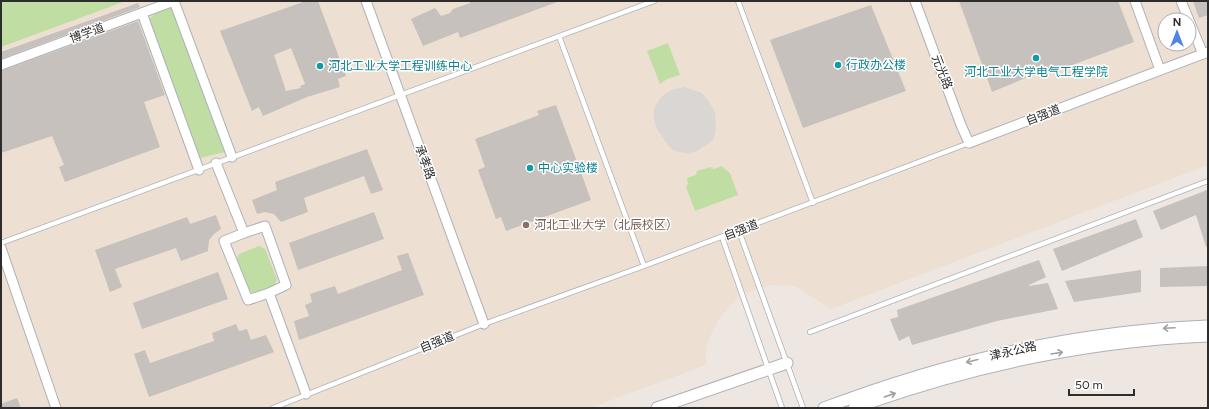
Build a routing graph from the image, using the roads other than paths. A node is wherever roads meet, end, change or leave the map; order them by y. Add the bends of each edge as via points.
1 (174, 1) edge
2 (366, 1) edge
3 (654, 1) edge
4 (738, 1) edge
5 (915, 1) edge
6 (1135, 1) edge
7 (1181, 1) edge
8 (142, 13) junction
9 (559, 36) junction
10 (1205, 53) edge
11 (1, 65) edge
12 (1160, 70) junction
13 (400, 94) junction
14 (969, 143) junction
15 (232, 157) junction
16 (216, 163) junction
17 (199, 170) junction
18 (1208, 181) edge
19 (813, 203) junction
20 (739, 231) junction
21 (244, 234) junction
22 (722, 237) junction
23 (1, 243) edge
24 (1, 248) edge
25 (644, 266) junction
26 (269, 293) junction
27 (484, 324) junction
28 (1208, 326) edge
29 (810, 332) dead end
30 (1208, 336) edge
31 (787, 363) junction
32 (768, 369) junction
33 (306, 394) junction
34 (56, 408) edge
35 (273, 408) edge
36 (657, 408) edge
37 (782, 408) edge
38 (803, 408) edge
39 (824, 408) edge
40 (854, 408) edge

1 - 8 street, 博学道
1 - 15 street
2 - 13 street, 承孝路
3 - 9 lane
4 - 19 lane
5 - 14 street, 元光路
6 - 12 street
7 - 10 street
8 - 11 street, 博学道
8 - 17 street
9 - 13 lane
9 - 25 lane
10 - 12 street, 自强道
12 - 14 street, 自强道
13 - 15 lane
13 - 27 street, 承孝路
14 - 19 lane, 自强道
15 - 16 lane
16 - 17 lane
16 - 21 street
17 - 23 lane
18 - 29 lane
19 - 20 lane, 自强道
20 - 22 lane, 自强道
20 - 31 lane
21 - 26 street via 265,226 286,285
21 - 26 street via 224,241 248,300
22 - 25 lane, 自强道
22 - 32 lane
24 - 34 street
25 - 27 lane, 自强道
26 - 33 street
27 - 33 lane, 自强道
28 -> 39 street, 津永公路 via 1122,332 1010,351 930,372
40 -> 30 street, 津永公路 via 940,379 1002,364 1101,346
31 - 32 street
31 - 38 lane
32 - 36 street
32 - 37 lane
33 - 35 lane, 自强道

